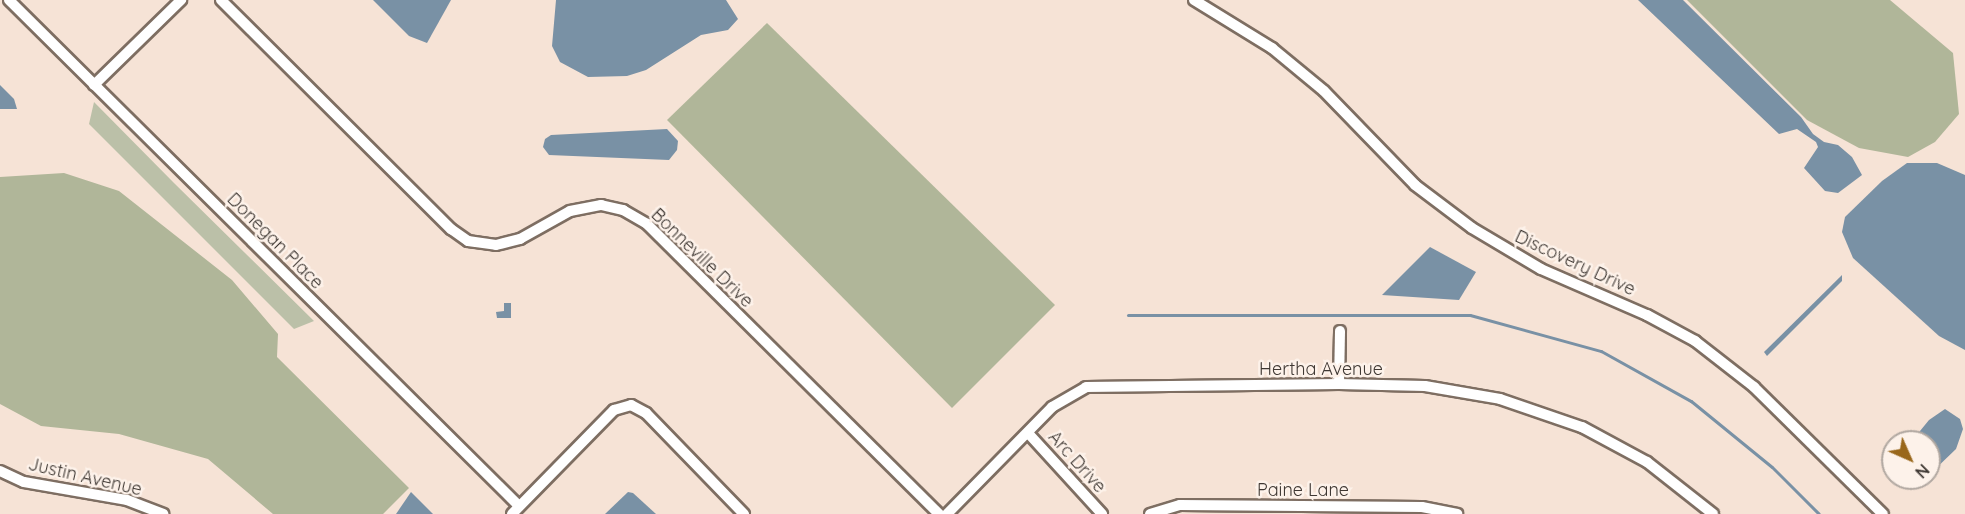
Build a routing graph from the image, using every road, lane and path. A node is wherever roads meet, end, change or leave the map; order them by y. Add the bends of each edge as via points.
1 (9, 0) edge
2 (181, 0) edge
3 (221, 0) edge
4 (1194, 0) edge
5 (94, 85) junction
6 (1340, 331) dead end
7 (1339, 384) junction
8 (1028, 433) junction
9 (0, 471) edge
10 (515, 510) edge
11 (163, 514) edge
12 (744, 514) edge
13 (939, 514) edge
14 (946, 514) edge
15 (1102, 514) edge
16 (1150, 514) edge
17 (1457, 514) edge
18 (1713, 514) edge
19 (1883, 514) edge

1 - 5 street, Donegan Place
2 - 5 street
3 - 13 street, Bonneville Drive via 451,229 468,241 496,245 520,239 570,211 601,205 623,210 647,224
4 - 19 street, Discovery Drive via 1272,48 1324,91 1415,185 1472,228 1541,269 1647,315 1695,341 1754,387
5 - 10 street, Donegan Place
6 - 7 street
7 - 8 street, Hertha Avenue via 1086,387 1052,407
7 - 18 street, Hertha Avenue via 1425,386 1500,399 1582,427 1647,462
8 - 14 street, Hertha Avenue
8 - 15 street, Arc Drive
9 - 11 street, Justin Avenue via 24,482 127,500
10 - 12 street via 614,410 631,405 646,413
16 - 17 street, Paine Lane via 1192,506 1422,507

